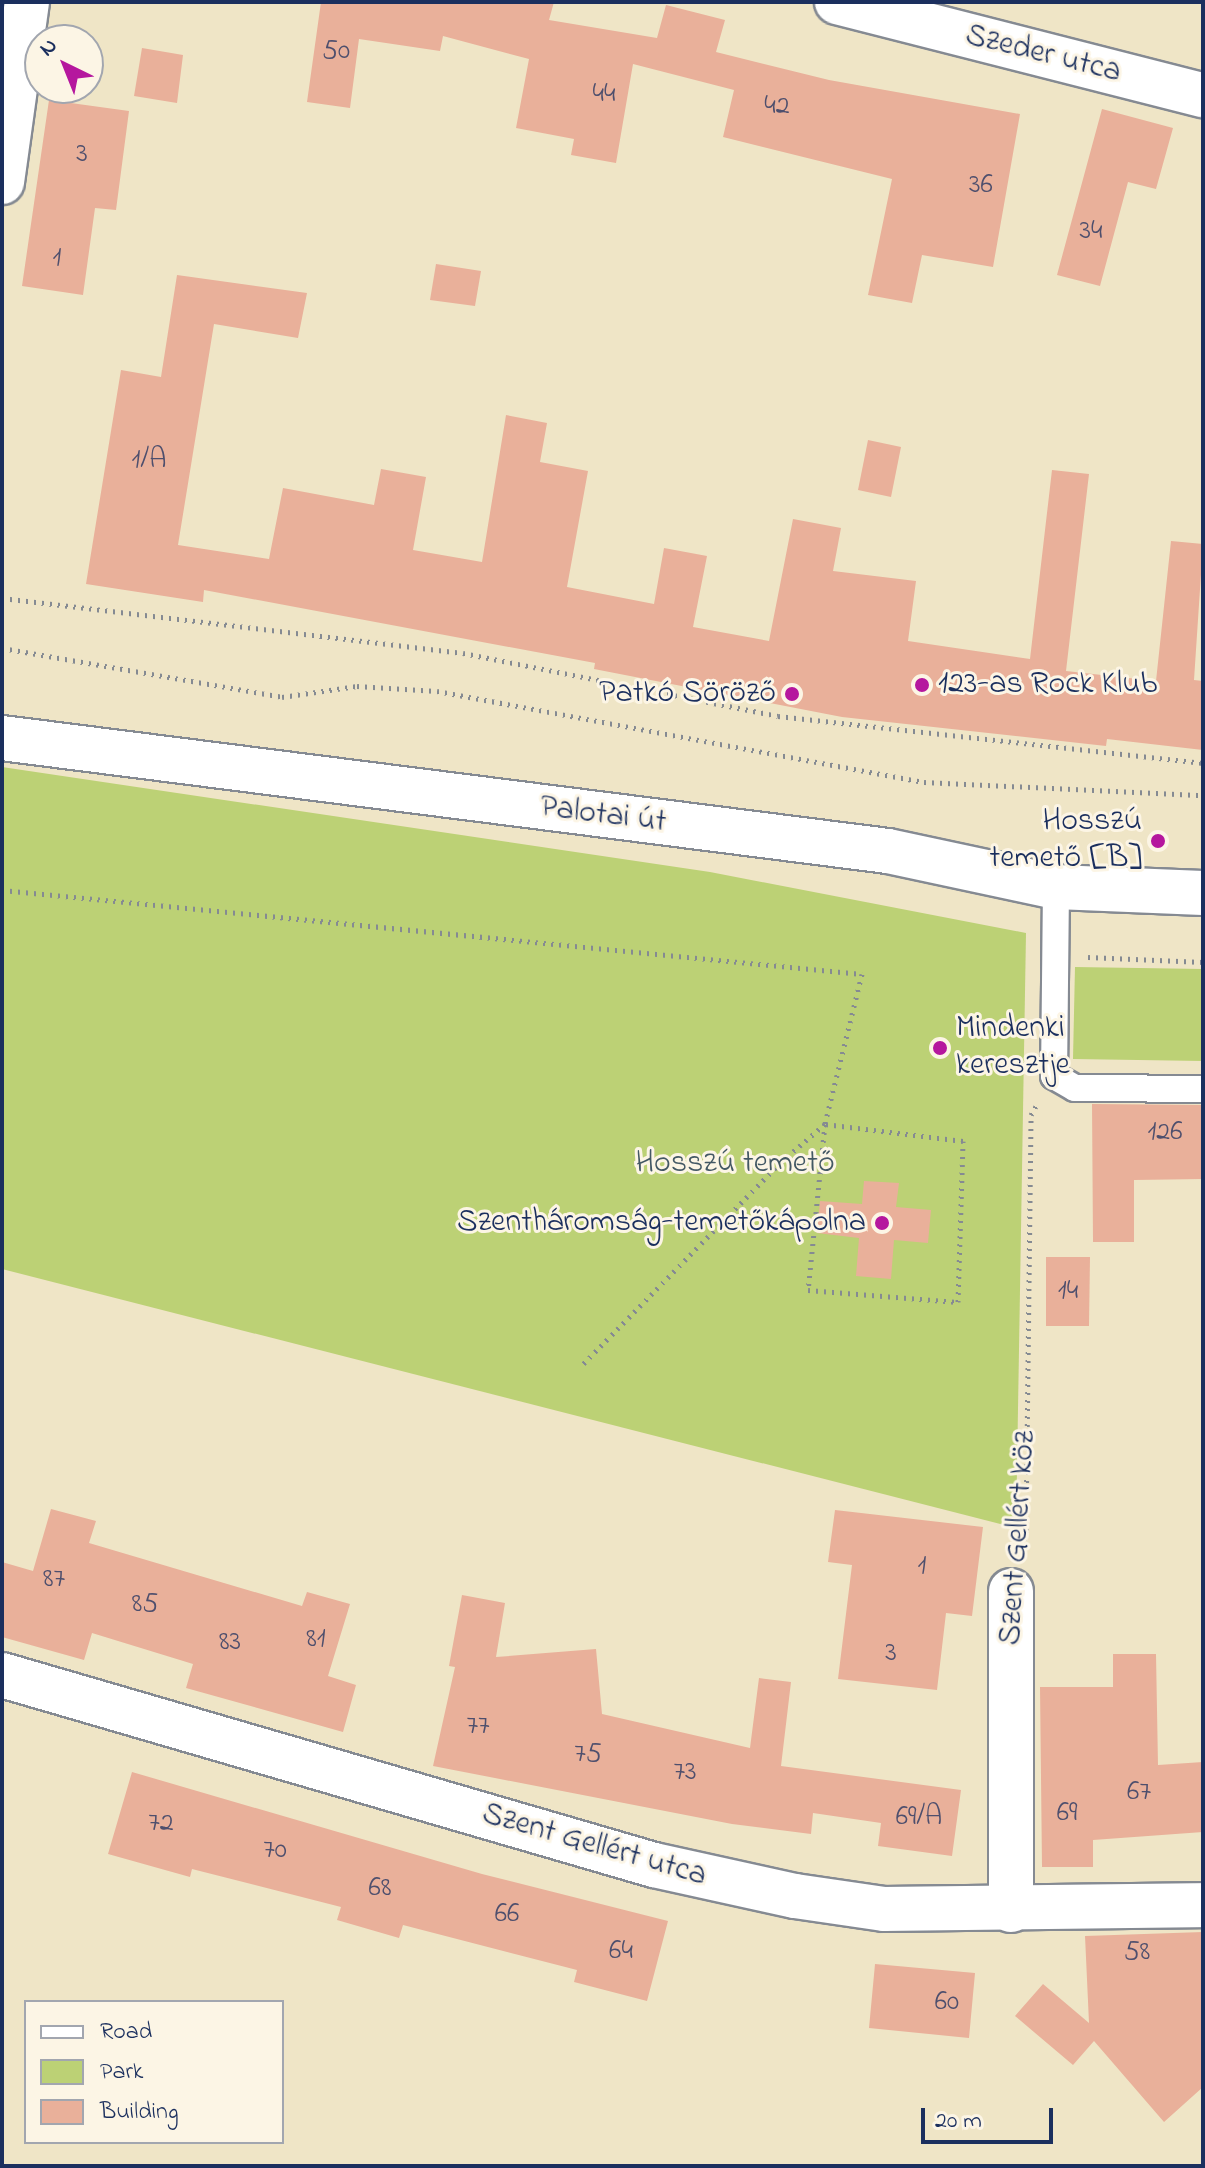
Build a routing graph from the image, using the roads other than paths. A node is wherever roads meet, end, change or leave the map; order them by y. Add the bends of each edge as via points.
1 (27, 2) edge
2 (837, 2) edge
3 (1203, 95) edge
4 (2, 182) edge
5 (2, 738) edge
6 (1056, 887) junction
7 (1203, 893) edge
8 (1203, 1089) edge
9 (1011, 1591) road end
10 (2, 1675) edge
11 (1203, 1905) edge
12 (1011, 1910) junction

1 - 4 street
2 - 3 street, Szeder utca
5 - 6 street, Palotai út via 888,851
6 - 7 street, Palotai út
6 - 8 lane via 1054,1076 1075,1088
9 - 12 street, Szent Gellért köz
10 - 12 street, Szent Gellért utca via 720,1881 884,1909
11 - 12 street, Szent Gellért utca

